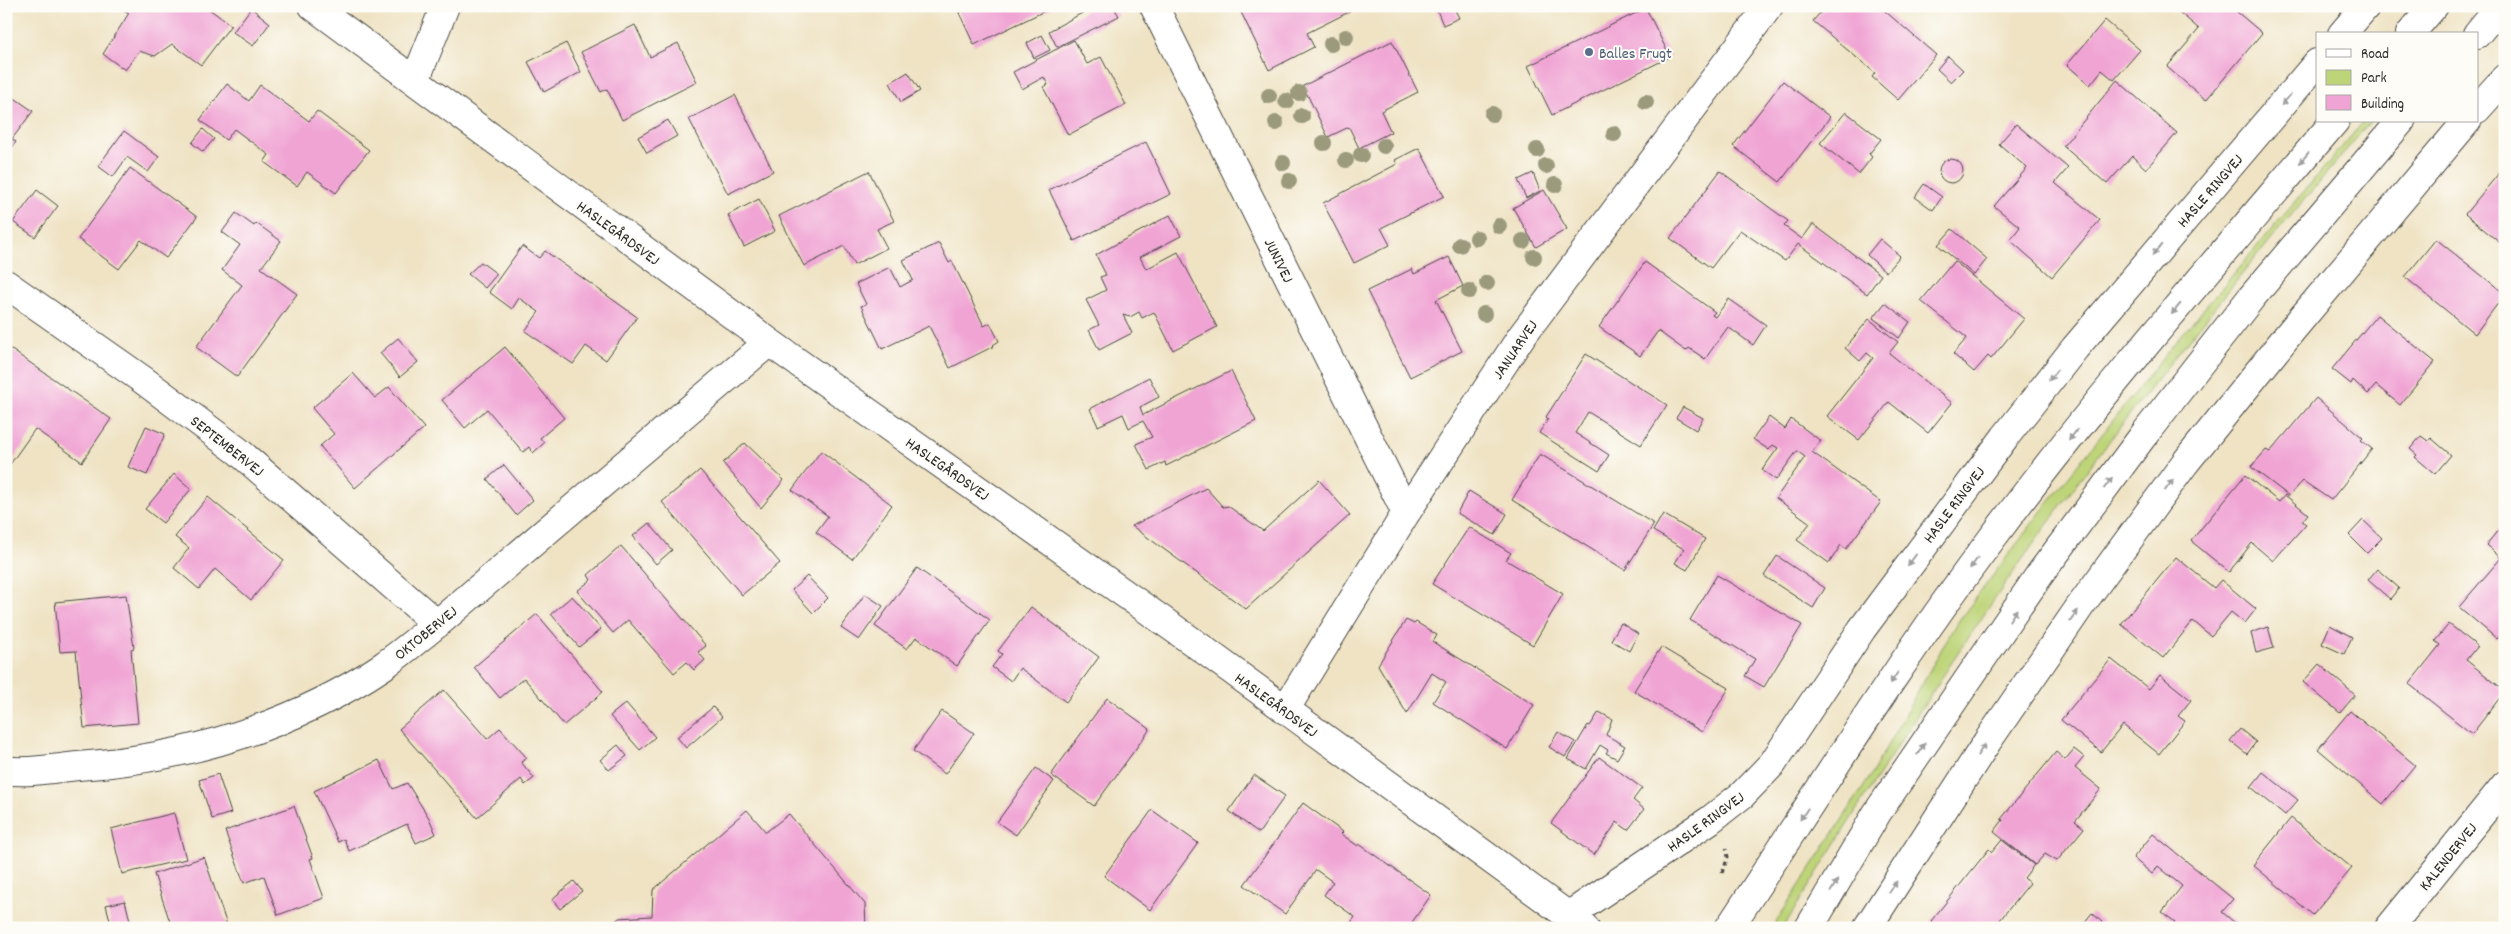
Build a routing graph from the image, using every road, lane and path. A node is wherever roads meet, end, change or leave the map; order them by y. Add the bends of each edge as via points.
1 (313, 6) edge
2 (445, 6) edge
3 (1154, 6) edge
4 (2366, 6) edge
5 (2434, 6) edge
6 (2500, 6) edge
7 (1759, 11) edge
8 (2344, 32) edge
9 (2412, 32) edge
10 (2478, 32) edge
11 (2316, 64) edge
12 (2505, 78) edge
13 (415, 81) junction
14 (2478, 109) edge
15 (2334, 122) edge
16 (2400, 122) edge
17 (2466, 122) edge
18 (6, 284) edge
19 (769, 342) junction
20 (1406, 513) junction
21 (437, 624) junction
22 (1285, 710) junction
23 (6, 770) edge
24 (2505, 785) edge
25 (1710, 820) junction
26 (1718, 880) dead end
27 (1576, 922) edge
28 (1729, 928) edge
29 (1809, 928) edge
30 (1867, 928) edge
31 (2389, 928) edge

1 - 13 street, HASLEGÅRDSVEJ
2 - 13 street
3 - 20 street, JUNIVEJ
4 - 8 street
5 - 9 street
6 - 10 street
7 - 20 street, JANUARVEJ via 1521,337
11 -> 25 street, HASLE RINGVEJ via 2088,333 1998,445 1862,629 1773,763 1742,795
12 - 14 street
13 - 19 street, HASLEGÅRDSVEJ
15 -> 28 street via 2099,401 1991,540 1920,638
29 -> 16 street via 1877,813 2040,574 2251,298
30 -> 17 street via 1987,742 2185,463
18 - 21 street, SEPTEMBERVEJ via 238,451
19 - 21 street, OKTOBERVEJ
19 - 22 street, HASLEGÅRDSVEJ
20 - 22 street, JANUARVEJ
21 - 23 street, OKTOBERVEJ via 383,666 321,701 254,732 175,753 93,765
22 - 27 street, HASLEGÅRDSVEJ
24 - 31 street, KALENDERVEJ
25 - 26 path via 1728,857
25 - 27 street, HASLE RINGVEJ

